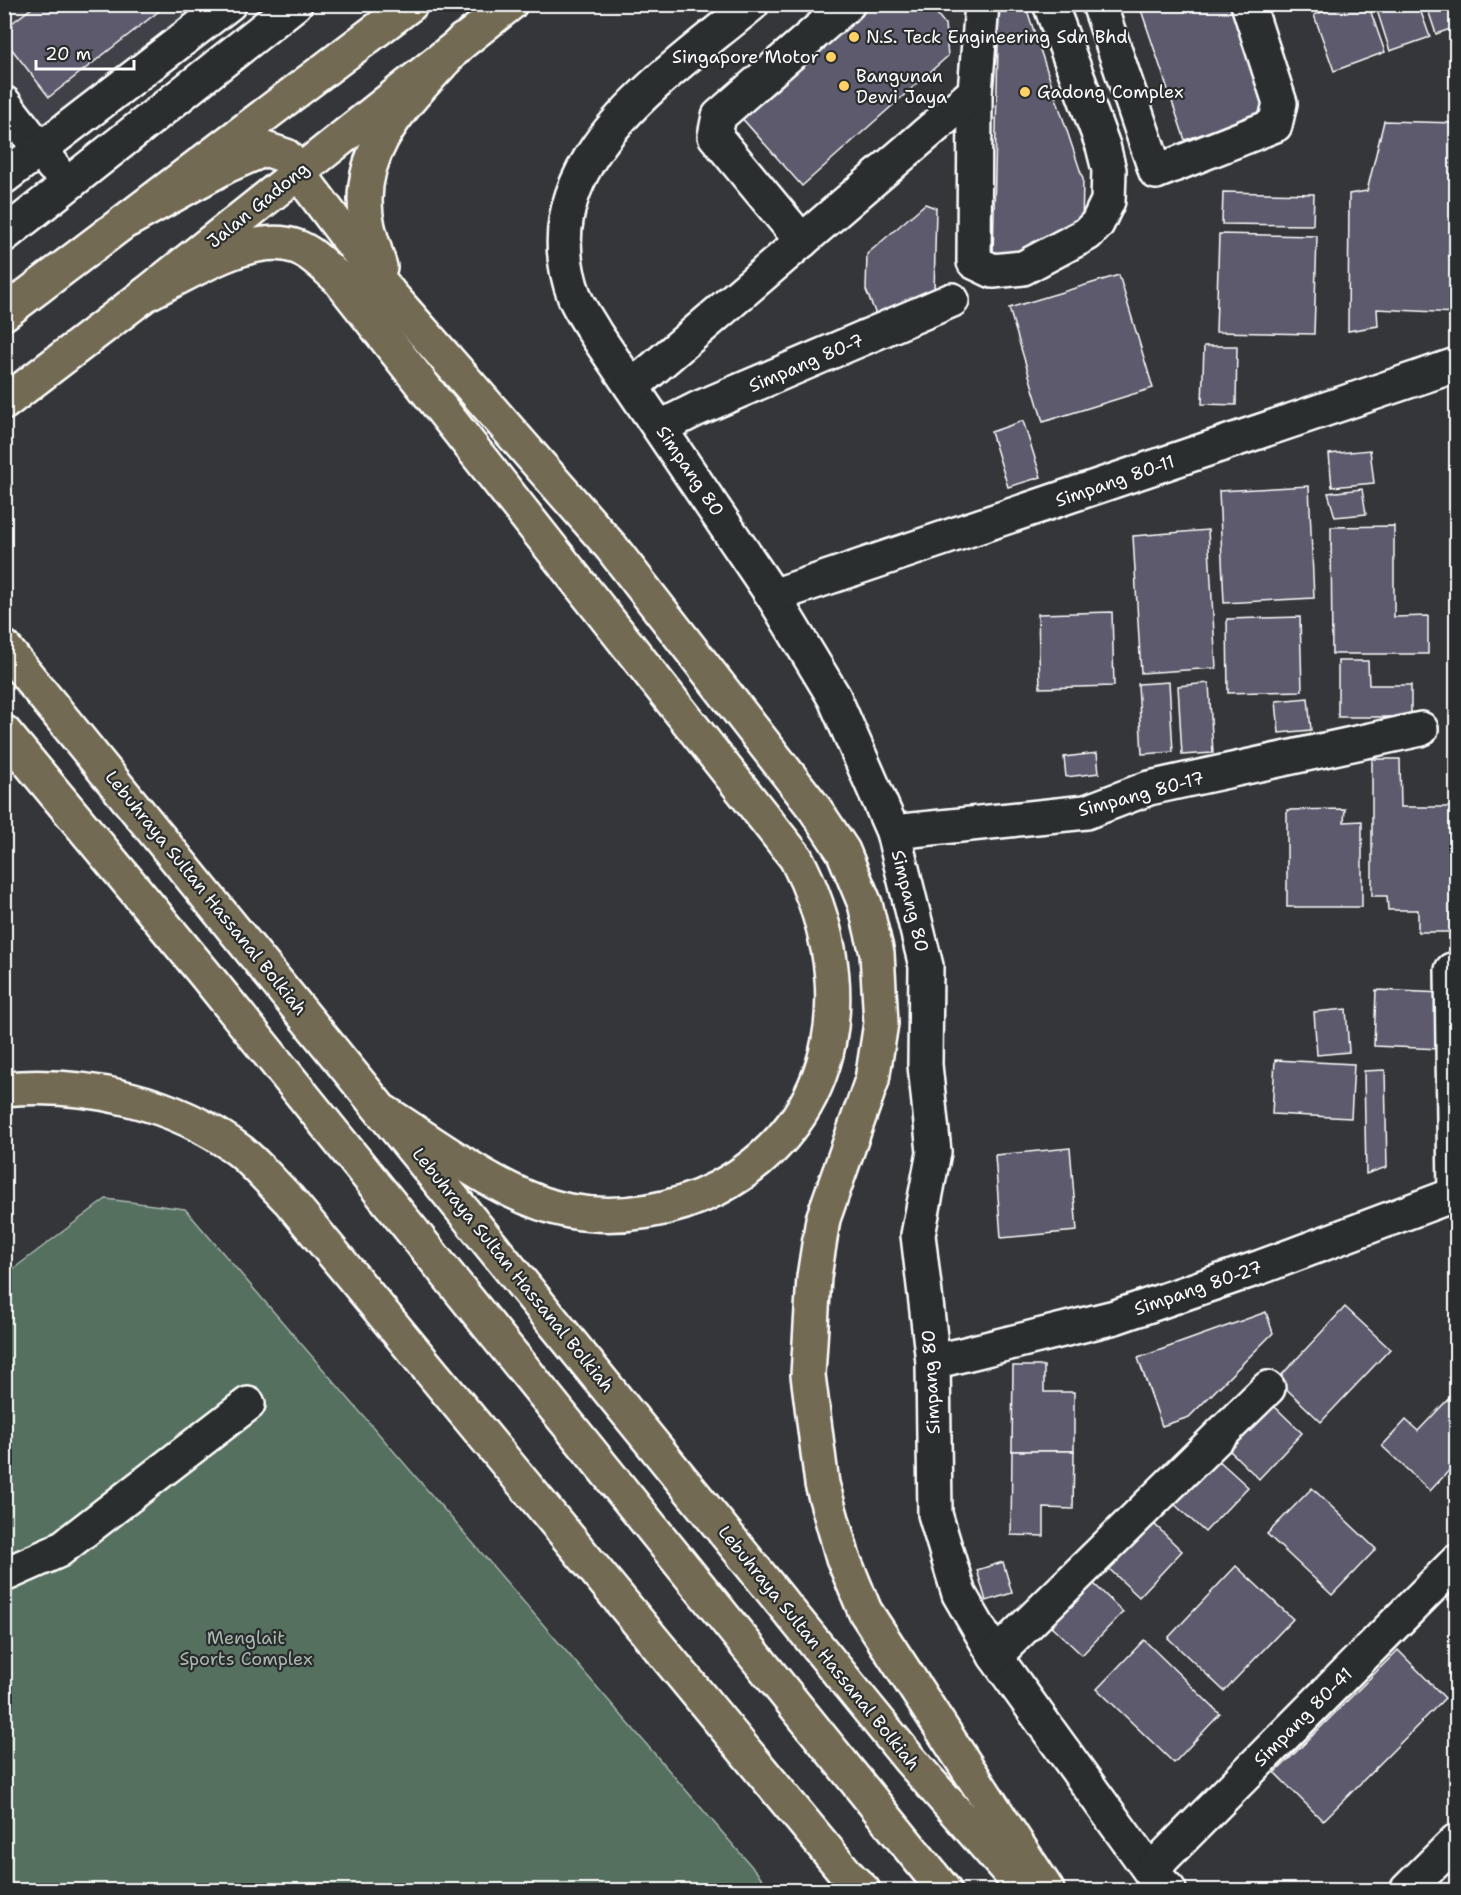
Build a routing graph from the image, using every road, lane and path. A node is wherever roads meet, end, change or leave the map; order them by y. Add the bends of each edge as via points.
1 (229, 4) edge
2 (295, 4) edge
3 (411, 4) edge
4 (510, 4) edge
5 (752, 4) edge
6 (848, 4) edge
7 (1050, 4) edge
8 (1099, 4) edge
9 (1248, 4) edge
10 (981, 5) edge
11 (463, 40) junction
12 (975, 92) junction
13 (4, 103) edge
14 (40, 150) junction
15 (300, 171) junction
16 (4, 177) edge
17 (68, 184) junction
18 (4, 186) edge
19 (128, 220) junction
20 (17, 225) edge
21 (802, 241) junction
22 (389, 293) junction
23 (146, 294) junction
24 (952, 300) dead end
25 (4, 313) edge
26 (1456, 365) edge
27 (632, 387) junction
28 (4, 403) edge
29 (661, 427) junction
30 (773, 596) junction
31 (4, 647) edge
32 (1421, 729) dead end
33 (4, 732) edge
34 (893, 832) junction
35 (1452, 970) dead end
36 (4, 1089) edge
37 (386, 1113) junction
38 (1456, 1194) edge
39 (933, 1362) junction
40 (1268, 1388) dead end
41 (248, 1404) dead end
42 (1456, 1562) edge
43 (4, 1575) edge
44 (995, 1656) junction
45 (1456, 1841) edge
46 (1160, 1881) edge
47 (858, 1887) edge
48 (944, 1890) edge
49 (1025, 1890) edge
50 (1047, 1890) edge
51 (1407, 1890) edge

1 - 14 street
2 - 17 street
3 - 19 main road
4 - 11 main road, Jalan Gadong
5 - 27 street, Simpang 80 via 617,122 588,158 571,192 565,224 565,262 575,299
6 - 21 street via 719,116 714,136
7 - 12 street via 1103,147 1109,170 1108,201 1097,224 1087,234 1023,268 993,271 974,262
8 - 9 street via 1156,172 1275,124 1280,103
10 - 12 street
11 - 15 main road, Jalan Gadong
11 - 22 main road via 387,126 369,163 365,196 368,226
12 - 21 street
13 - 14 street
14 - 16 street
14 - 17 street
15 - 19 main road via 286,156 265,149
15 - 22 main road
15 - 23 main road, Jalan Gadong
17 - 20 street
18 - 20 street
19 - 25 main road
21 - 27 street
22 - 50 main road via 612,548 815,809 843,851 877,953 880,1023 872,1080 823,1219 814,1277 808,1375 822,1484 843,1558 865,1611
23 - 28 main road, Jalan Gadong
23 - 37 main road via 243,248 273,242 297,247 338,278 796,858 822,918 833,988 831,1031 823,1070 808,1105 767,1155 738,1177 700,1197 665,1209 619,1214 568,1211 518,1193
24 - 29 street, Simpang 80-7
26 - 30 street, Simpang 80-11
27 - 29 street, Simpang 80
29 - 30 street, Simpang 80
30 - 34 street, Simpang 80 via 834,697
31 - 37 main road, Lebuhraya Sultan Hassanal Bolkiah
32 - 34 street, Simpang 80-17 via 1149,788 1086,812
33 - 48 main road
34 - 39 street, Simpang 80 via 926,966 925,1065 934,1152 918,1235
35 - 38 street
36 - 47 main road via 79,1089 139,1101 190,1122 240,1151 289,1200
37 - 49 main road, Lebuhraya Sultan Hassanal Bolkiah via 910,1760
38 - 39 street, Simpang 80-27 via 1115,1317
39 - 44 street, Simpang 80 via 935,1514 959,1593
40 - 44 street
41 - 43 street via 58,1551
42 - 46 street, Simpang 80-41
44 - 46 street, Simpang 80
45 - 51 street

